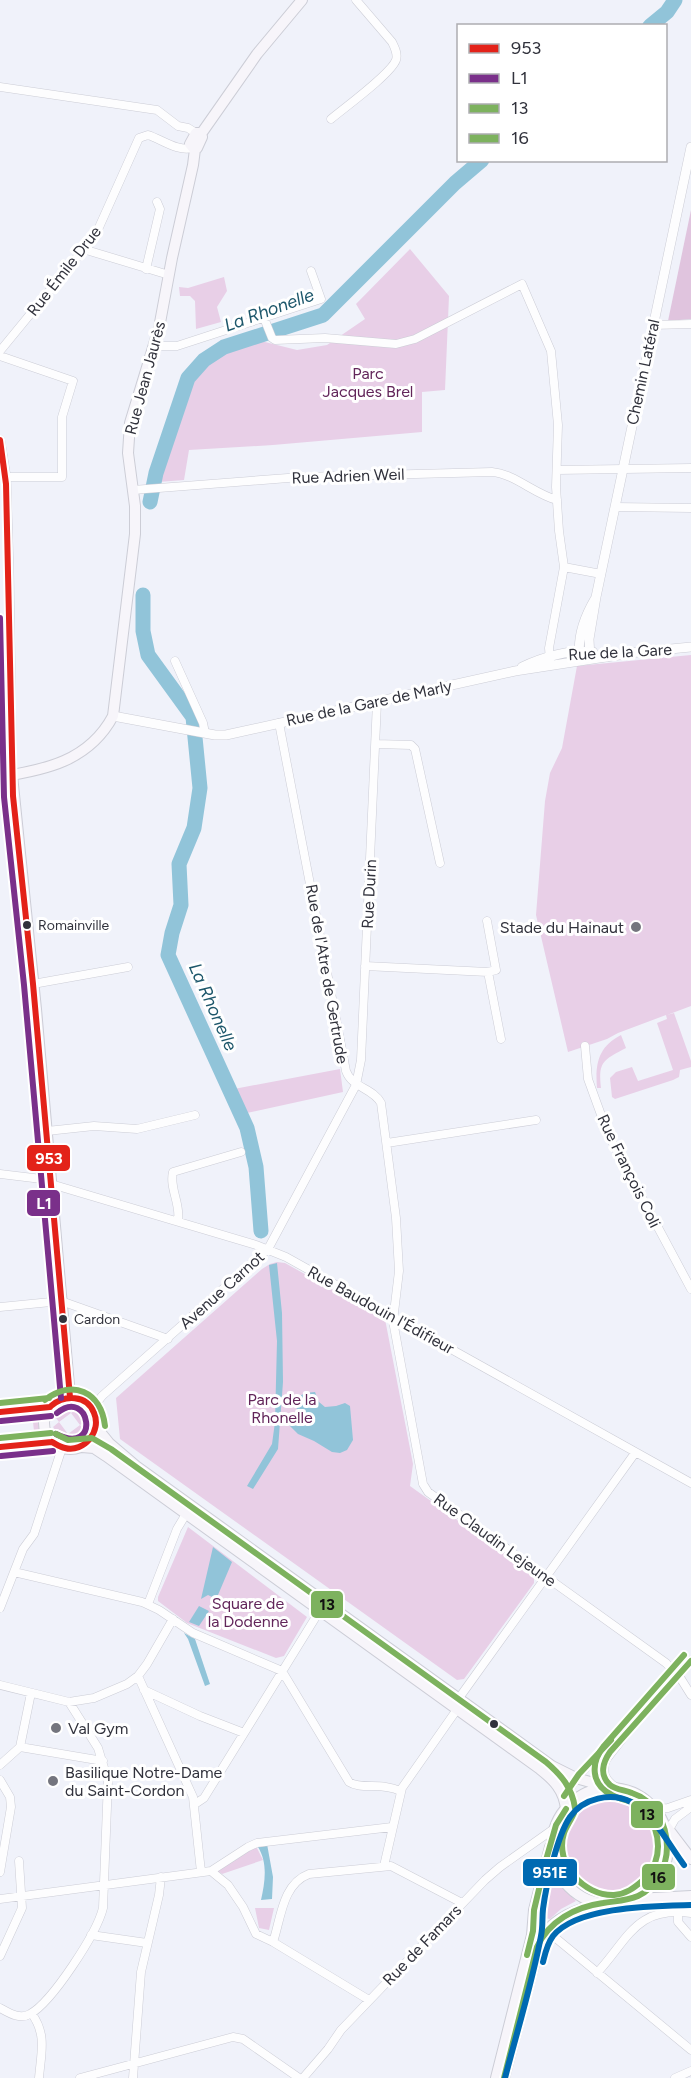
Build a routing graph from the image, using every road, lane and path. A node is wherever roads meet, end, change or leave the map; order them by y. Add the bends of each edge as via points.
1 (357, 0) edge
2 (302, 1) edge
3 (0, 87) edge
4 (331, 119) dead end
5 (199, 134) junction
6 (691, 147) edge
7 (193, 148) junction
8 (157, 201) dead end
9 (83, 249) junction
10 (146, 269) junction
11 (311, 270) dead end
12 (168, 275) junction
13 (265, 322) junction
14 (691, 324) edge
15 (653, 325) junction
16 (154, 346) junction
17 (0, 351) edge
18 (0, 356) edge
19 (0, 440) edge
20 (623, 468) junction
21 (691, 468) edge
22 (557, 470) junction
23 (6, 477) junction
24 (133, 490) junction
25 (557, 500) junction
26 (615, 507) junction
27 (691, 508) edge
28 (564, 567) junction
29 (601, 574) junction
30 (691, 647) edge
31 (585, 656) junction
32 (175, 661) dead end
33 (550, 661) junction
34 (515, 671) joint
35 (377, 702) junction
36 (113, 716) junction
37 (279, 723) junction
38 (203, 733) junction
39 (376, 744) junction
40 (12, 775) junction
41 (0, 777) edge
42 (440, 862) dead end
43 (487, 921) dead end
44 (365, 966) junction
45 (128, 967) dead end
46 (488, 972) junction
47 (33, 984) junction
48 (501, 1039) dead end
49 (585, 1046) dead end
50 (356, 1085) junction
51 (195, 1115) dead end
52 (536, 1120) dead end
53 (47, 1131) junction
54 (387, 1143) junction
55 (241, 1152) dead end
56 (0, 1174) edge
57 (51, 1182) junction
58 (178, 1221) junction
59 (268, 1249) junction
60 (691, 1289) edge
61 (61, 1301) junction
62 (0, 1307) edge
63 (392, 1316) junction
64 (168, 1339) junction
65 (70, 1397) junction
66 (50, 1407) junction
67 (92, 1409) junction
68 (0, 1412) edge
69 (96, 1427) junction
70 (57, 1445) junction
71 (82, 1447) junction
72 (0, 1448) edge
73 (635, 1453) junction
74 (691, 1484) edge
75 (186, 1514) junction
76 (14, 1572) junction
77 (546, 1577) junction
78 (148, 1604) junction
79 (322, 1606) junction
80 (0, 1608) edge
81 (172, 1619) junction
82 (691, 1661) edge
83 (282, 1671) junction
84 (678, 1675) junction
85 (138, 1676) junction
86 (0, 1685) edge
87 (144, 1690) junction
88 (31, 1693) junction
89 (691, 1695) edge
90 (69, 1702) junction
91 (458, 1703) junction
92 (642, 1713) junction
93 (244, 1733) junction
94 (20, 1747) junction
95 (103, 1761) junction
96 (0, 1765) edge
97 (576, 1778) junction
98 (0, 1780) edge
99 (613, 1788) junction
100 (400, 1791) junction
101 (564, 1796) junction
102 (691, 1800) edge
103 (195, 1804) junction
104 (691, 1807) edge
105 (566, 1809) junction
106 (657, 1813) junction
107 (392, 1827) junction
108 (667, 1832) junction
109 (554, 1833) junction
110 (691, 1859) edge
111 (19, 1861) dead end
112 (384, 1866) junction
113 (211, 1871) junction
114 (0, 1872) edge
115 (201, 1872) junction
116 (161, 1877) junction
117 (105, 1885) junction
118 (22, 1896) junction
119 (691, 1896) edge
120 (0, 1899) edge
121 (630, 1900) junction
122 (462, 1903) junction
123 (604, 1903) junction
124 (678, 1912) junction
125 (691, 1913) edge
126 (546, 1930) junction
127 (91, 1935) junction
128 (691, 1937) edge
129 (273, 1942) junction
130 (147, 1943) junction
131 (0, 1956) edge
132 (597, 1973) junction
133 (369, 2000) junction
134 (0, 2008) edge
135 (32, 2014) junction
136 (691, 2050) edge
137 (134, 2063) junction
138 (691, 2071) edge
139 (39, 2078) edge
140 (80, 2078) edge
141 (133, 2078) edge
142 (301, 2078) edge
143 (496, 2078) edge
144 (504, 2078) edge
145 (675, 2078) edge

1 - 4 street via 392,42 396,58 387,72
2 - 5 main road, Rue Jean Jaurès via 257,54
3 - 5 street via 157,110 178,126
5 - 7 main road, Rue Jean Jaurès via 202,138
6 - 15 street, Chemin Latéral
7 - 9 street, Rue Émile Drue via 148,135 139,138 98,230
7 - 12 main road, Rue Jean Jaurès via 193,165
8 - 10 street via 160,209
9 - 10 street
9 - 17 street, Rue Émile Drue
10 - 12 street
11 - 13 street via 321,299
12 - 16 main road, Rue Jean Jaurès
13 - 16 street via 177,346
13 - 22 street, Rue de la Gare via 275,340 325,338 403,344 522,284 552,357
14 - 15 street
15 - 20 street, Chemin Latéral
16 - 24 main road, Rue Jean Jaurès via 130,425 128,453
18 - 23 street via 73,381 62,417 62,477
19 - 23 street
20 - 21 street
20 - 22 street
20 - 26 street, Chemin Latéral
22 - 25 street, Rue de la Gare
23 - 40 street
24 - 25 street, Rue Adrien Weil via 301,477 492,472
24 - 36 main road, Rue Jean Jaurès via 134,541
25 - 28 street, Rue de la Gare
26 - 27 street
26 - 29 street, Chemin Latéral
28 - 29 street
28 - 33 street, Rue de la Gare
29 - 31 street, Chemin Latéral via 596,597 586,615
30 - 31 street, Rue de la Gare
31 - 33 street, Rue de la Gare
32 - 38 street via 203,723
33 - 34 street, Rue de la Gare via 538,660
34 - 35 street, Rue de la Gare de Marly
35 - 37 street, Rue de la Gare de Marly
35 - 39 street, Rue Durin
36 - 38 street, Rue de la Gare de Marly
36 - 40 main road via 93,742 71,757 42,770
37 - 38 street, Rue de la Gare de Marly via 226,735
37 - 50 street, Rue de l'Atre de Gertrude via 345,1068
39 - 42 street via 411,745 415,749
39 - 44 street, Rue Durin
40 - 41 main road
40 - 47 main road
43 - 46 street via 496,970
44 - 46 street
44 - 50 street, Rue Durin via 361,1060
45 - 47 street
46 - 48 street
47 - 53 main road
49 - 60 street, Rue François Coli via 588,1079 608,1134
50 - 54 street, Rue de l'Atre de Gertrude via 380,1101
50 - 59 street, Avenue Carnot
51 - 53 street via 137,1129 94,1126
52 - 54 street
53 - 57 main road
54 - 63 street, Rue de l'Atre de Gertrude via 399,1265
55 - 58 street via 173,1172 180,1209
56 - 57 street, Rue Baudouin l'Édifieur
57 - 58 street, Rue Baudouin l'Édifieur
57 - 61 main road
58 - 59 street, Rue Baudouin l'Édifieur
59 - 63 street, Rue Baudouin l'Édifieur
59 - 64 street, Avenue Carnot
61 - 62 street
61 - 64 street
61 - 65 main road
63 - 73 street, Rue Baudouin l'Édifieur
63 - 77 street, Rue Claudin Lejeune via 424,1487
64 - 67 street, Avenue Carnot
65 - 66 main road
65 - 67 main road
66 - 68 main road
66 - 70 main road via 44,1425
67 - 69 main road
69 - 71 main road
69 - 79 main road via 135,1466
70 - 71 main road
70 - 72 main road
70 - 76 street via 34,1534
71 - 75 main road via 102,1453
73 - 74 street, Rue Baudouin l'Édifieur
73 - 77 street
75 - 78 street
75 - 79 main road
76 - 78 street
76 - 80 street
77 - 84 street, Rue Claudin Lejeune
77 - 91 street
78 - 81 street
79 - 83 street
79 - 91 main road via 368,1643
81 - 83 street via 193,1633
81 - 85 street
82 - 84 street
83 - 93 street
83 - 100 street via 349,1782
84 - 89 street, Rue Claudin Lejeune
84 - 92 street
85 - 87 street
85 - 90 street via 93,1698
86 - 88 street
87 - 93 street
87 - 103 street
88 - 90 street
88 - 94 street
90 - 95 street
91 - 97 main road
91 - 100 street
91 - 101 main road via 552,1778
92 - 97 street
92 - 99 street via 604,1762 605,1777
93 - 103 street via 204,1798
94 - 95 street
94 - 96 street
95 - 117 street via 109,1794
97 - 99 main road
97 - 101 street
98 - 114 street via 12,1807
99 - 105 main road via 587,1793
99 - 106 main road via 636,1794
100 - 107 street
101 - 105 main road
102 - 106 street
103 - 115 street
104 - 108 street via 678,1816
105 - 109 main road
106 - 108 main road
107 - 112 street
107 - 113 street via 257,1843
108 - 110 main road
108 - 121 main road via 667,1856 660,1874 647,1890
109 - 122 street, Rue de Famars via 500,1867
109 - 123 main road via 554,1860 565,1881 583,1897
109 - 143 main road
111 - 118 street
112 - 122 street via 397,1868
112 - 129 street via 303,1877 287,1893
113 - 115 street
113 - 129 street via 224,1880 253,1931
115 - 116 street
116 - 117 street
116 - 130 street
117 - 118 street
117 - 127 street via 102,1914
118 - 120 street
118 - 131 street via 20,1916
119 - 121 main road
121 - 123 main road
122 - 133 street, Rue de Famars
123 - 126 main road via 567,1915
124 - 125 street
124 - 128 street via 678,1922
124 - 132 street via 655,1914 643,1920
126 - 132 street
126 - 144 main road via 537,1947
127 - 130 street
127 - 135 street via 65,1976
129 - 133 street
130 - 137 street
132 - 136 street
133 - 142 street, Rue de Famars
134 - 135 street via 13,2015
135 - 139 street via 42,2034
137 - 140 street
137 - 141 street
137 - 142 street via 237,2037
138 - 145 street

